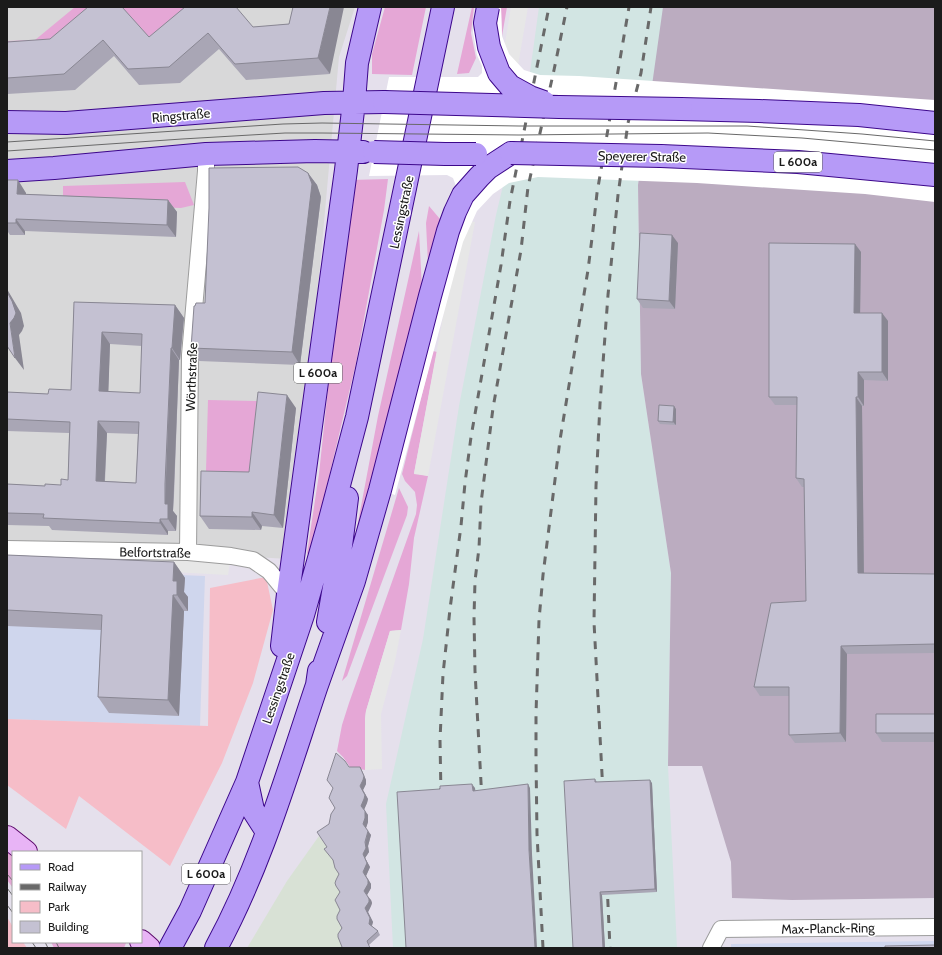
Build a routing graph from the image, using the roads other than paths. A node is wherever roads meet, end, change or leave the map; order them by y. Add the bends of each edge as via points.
1 (370, 7) edge
2 (443, 7) edge
3 (488, 7) edge
4 (354, 102) junction
5 (559, 107) junction
6 (7, 122) edge
7 (935, 123) edge
8 (348, 152) junction
9 (206, 154) junction
10 (511, 154) junction
11 (7, 171) edge
12 (935, 175) edge
13 (357, 417) junction
14 (7, 549) edge
15 (188, 552) junction
16 (288, 594) junction
17 (316, 685) junction
18 (277, 691) junction
19 (243, 790) junction
20 (267, 832) junction
21 (7, 837) edge
22 (25, 851) edge
23 (935, 927) edge
24 (721, 930) junction
25 (170, 948) edge
26 (216, 948) edge
27 (711, 948) edge
28 (722, 948) edge

1 - 4 main road via 357,63
2 - 13 main road, Lessingstraße
3 - 5 main road, bridge via 485,23 488,47 499,73 519,92
4 - 5 main road, bridge
4 - 6 main road, Ringstraße via 66,123
4 - 8 main road
5 - 7 main road, bridge via 859,115
8 - 9 main road
8 - 10 main road, Speyerer Straße / L 600a, bridge
8 - 16 main road, L 600a
9 - 11 main road
9 - 15 street, Wörthstraße via 190,355
10 - 12 main road, Speyerer Straße / L 600a, bridge via 661,156 790,162
10 - 17 main road, L 600a via 488,168 463,195 448,230 354,581
13 - 17 main road, Lessingstraße via 341,546
13 - 18 main road, Lessingstraße via 303,615
14 - 15 street, Belfortstraße
15 - 16 street, Belfortstraße via 253,560 269,571
16 - 18 main road, L 600a
17 - 20 main road, Lessingstraße / L 600a
18 - 19 main road, Lessingstraße / L 600a
19 - 20 main road
19 - 25 main road, Lessingstraße / L 600a via 190,911
20 - 26 main road, Lessingstraße / L 600a via 228,926
21 - 22 main road
23 - 24 street, Max-Planck-Ring
24 - 27 street
24 - 28 street

